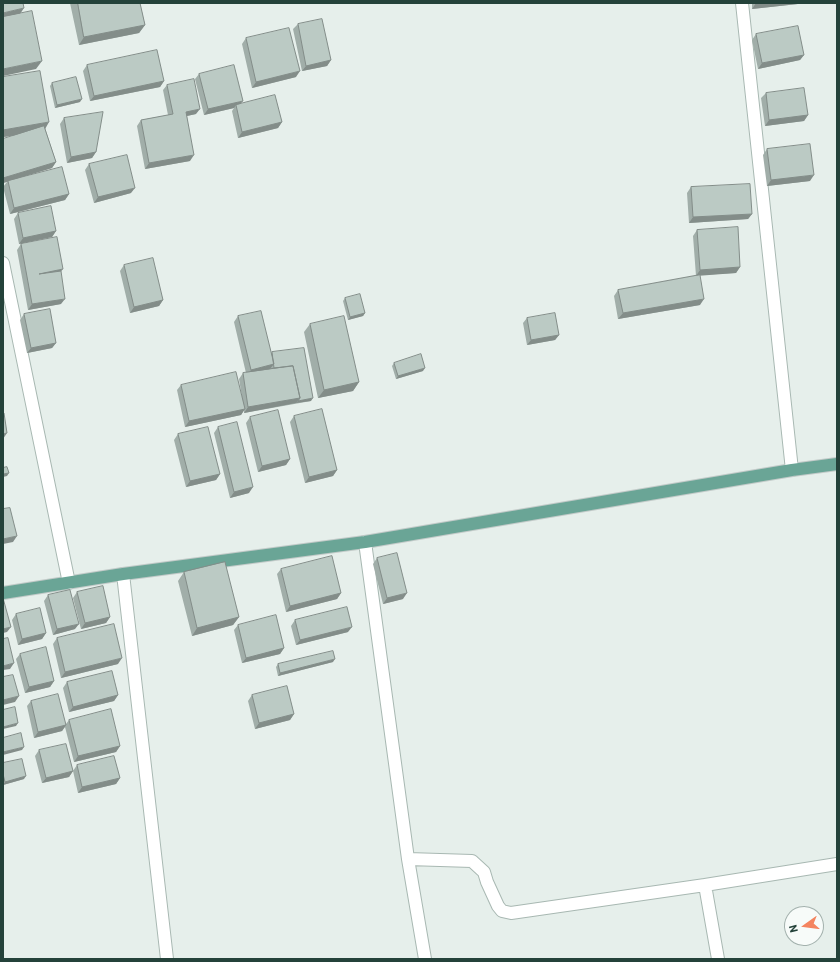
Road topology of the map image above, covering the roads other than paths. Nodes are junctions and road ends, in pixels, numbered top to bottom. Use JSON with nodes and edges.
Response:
{"nodes":[{"id":1,"x":742,"y":3,"type":"edge"},
{"id":2,"x":3,"y":263,"type":"edge"},
{"id":3,"x":837,"y":464,"type":"edge"},
{"id":4,"x":792,"y":470,"type":"junction"},
{"id":5,"x":365,"y":542,"type":"junction"},
{"id":6,"x":123,"y":574,"type":"junction"},
{"id":7,"x":69,"y":583,"type":"junction"},
{"id":8,"x":3,"y":593,"type":"edge"},
{"id":9,"x":408,"y":859,"type":"junction"},
{"id":10,"x":837,"y":864,"type":"edge"},
{"id":11,"x":705,"y":885,"type":"junction"},
{"id":12,"x":167,"y":959,"type":"edge"},
{"id":13,"x":425,"y":959,"type":"edge"},
{"id":14,"x":718,"y":959,"type":"edge"}],
"edges":[{"from":1,"to":4,"type":"street"},
{"from":2,"to":7,"type":"street"},
{"from":3,"to":4,"type":"main road"},
{"from":4,"to":5,"type":"main road"},
{"from":5,"to":6,"type":"main road"},
{"from":5,"to":9,"type":"street"},
{"from":6,"to":7,"type":"main road"},
{"from":6,"to":12,"type":"street"},
{"from":7,"to":8,"type":"main road"},
{"from":9,"to":11,"type":"street"},
{"from":9,"to":13,"type":"street"},
{"from":10,"to":11,"type":"street"},
{"from":11,"to":14,"type":"street"}]}
